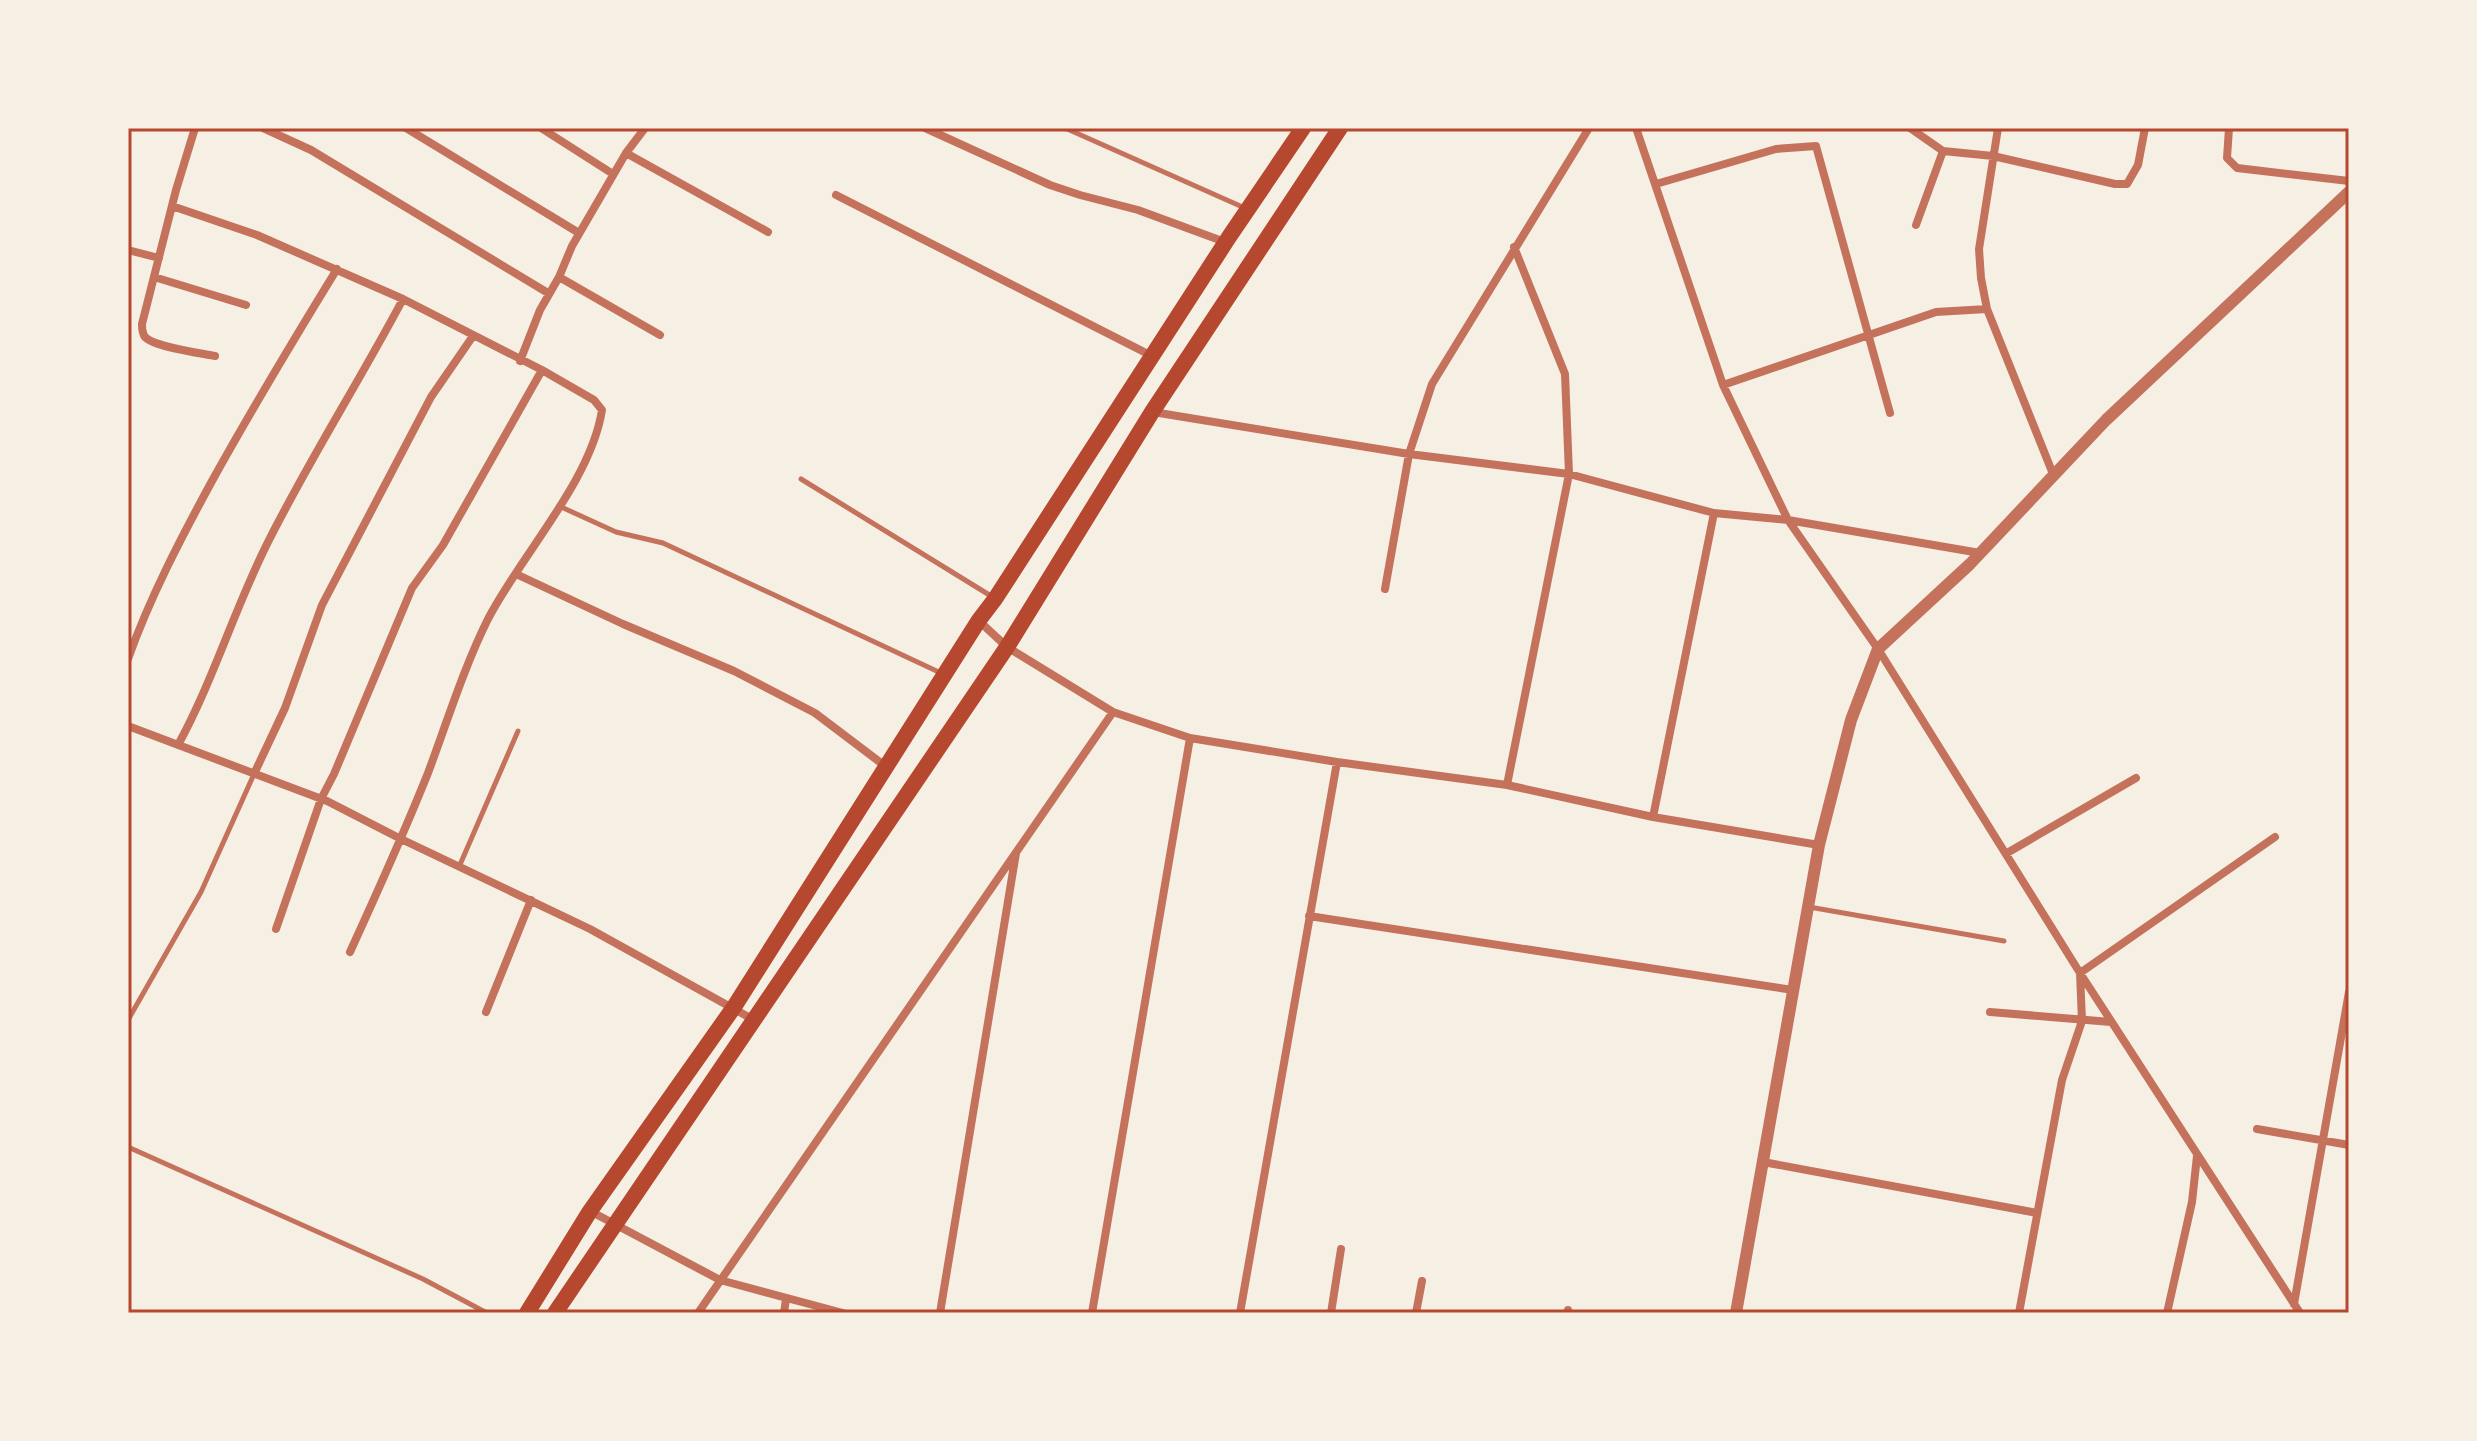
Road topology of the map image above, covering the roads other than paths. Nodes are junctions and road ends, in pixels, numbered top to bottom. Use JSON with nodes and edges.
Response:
{"nodes":[{"id":1,"x":195,"y":128,"type":"edge"},
{"id":2,"x":263,"y":128,"type":"edge"},
{"id":3,"x":406,"y":128,"type":"edge"},
{"id":4,"x":541,"y":128,"type":"edge"},
{"id":5,"x":645,"y":128,"type":"edge"},
{"id":6,"x":925,"y":128,"type":"edge"},
{"id":7,"x":1065,"y":128,"type":"edge"},
{"id":8,"x":1303,"y":128,"type":"edge"},
{"id":9,"x":1340,"y":128,"type":"edge"},
{"id":10,"x":1589,"y":128,"type":"edge"},
{"id":11,"x":1636,"y":128,"type":"edge"},
{"id":12,"x":1910,"y":128,"type":"edge"},
{"id":13,"x":1998,"y":128,"type":"edge"},
{"id":14,"x":2145,"y":128,"type":"edge"},
{"id":15,"x":2229,"y":128,"type":"edge"},
{"id":16,"x":1943,"y":151,"type":"junction"},
{"id":17,"x":626,"y":153,"type":"junction"},
{"id":18,"x":1993,"y":156,"type":"junction"},
{"id":19,"x":613,"y":174,"type":"junction"},
{"id":20,"x":2349,"y":181,"type":"edge"},
{"id":21,"x":1656,"y":184,"type":"junction"},
{"id":22,"x":2349,"y":192,"type":"edge"},
{"id":23,"x":836,"y":195,"type":"dead end"},
{"id":24,"x":172,"y":206,"type":"junction"},
{"id":25,"x":1248,"y":209,"type":"junction"},
{"id":26,"x":1916,"y":225,"type":"dead end"},
{"id":27,"x":768,"y":232,"type":"dead end"},
{"id":28,"x":579,"y":233,"type":"junction"},
{"id":29,"x":1225,"y":242,"type":"junction"},
{"id":30,"x":1514,"y":247,"type":"junction"},
{"id":31,"x":128,"y":250,"type":"edge"},
{"id":32,"x":159,"y":258,"type":"junction"},
{"id":33,"x":337,"y":269,"type":"junction"},
{"id":34,"x":154,"y":277,"type":"junction"},
{"id":35,"x":559,"y":277,"type":"junction"},
{"id":36,"x":548,"y":293,"type":"junction"},
{"id":37,"x":403,"y":299,"type":"junction"},
{"id":38,"x":246,"y":305,"type":"dead end"},
{"id":39,"x":1987,"y":309,"type":"junction"},
{"id":40,"x":1869,"y":334,"type":"junction"},
{"id":41,"x":660,"y":335,"type":"dead end"},
{"id":42,"x":473,"y":336,"type":"junction"},
{"id":43,"x":215,"y":356,"type":"dead end"},
{"id":44,"x":1152,"y":356,"type":"junction"},
{"id":45,"x":520,"y":361,"type":"junction"},
{"id":46,"x":542,"y":370,"type":"junction"},
{"id":47,"x":1723,"y":385,"type":"junction"},
{"id":48,"x":1152,"y":412,"type":"junction"},
{"id":49,"x":1890,"y":413,"type":"dead end"},
{"id":50,"x":1409,"y":454,"type":"junction"},
{"id":51,"x":1569,"y":474,"type":"junction"},
{"id":52,"x":2053,"y":474,"type":"junction"},
{"id":53,"x":801,"y":479,"type":"dead end"},
{"id":54,"x":559,"y":506,"type":"junction"},
{"id":55,"x":1714,"y":513,"type":"junction"},
{"id":56,"x":1788,"y":520,"type":"junction"},
{"id":57,"x":1980,"y":553,"type":"junction"},
{"id":58,"x":516,"y":574,"type":"junction"},
{"id":59,"x":1385,"y":589,"type":"dead end"},
{"id":60,"x":995,"y":599,"type":"junction"},
{"id":61,"x":979,"y":620,"type":"junction"},
{"id":62,"x":1007,"y":647,"type":"junction"},
{"id":63,"x":1878,"y":649,"type":"junction"},
{"id":64,"x":128,"y":659,"type":"edge"},
{"id":65,"x":944,"y":674,"type":"junction"},
{"id":66,"x":1113,"y":712,"type":"junction"},
{"id":67,"x":128,"y":726,"type":"edge"},
{"id":68,"x":518,"y":731,"type":"dead end"},
{"id":69,"x":1190,"y":738,"type":"junction"},
{"id":70,"x":178,"y":745,"type":"junction"},
{"id":71,"x":1337,"y":762,"type":"junction"},
{"id":72,"x":885,"y":766,"type":"junction"},
{"id":73,"x":254,"y":774,"type":"junction"},
{"id":74,"x":2136,"y":778,"type":"dead end"},
{"id":75,"x":1507,"y":785,"type":"junction"},
{"id":76,"x":321,"y":799,"type":"junction"},
{"id":77,"x":1653,"y":817,"type":"junction"},
{"id":78,"x":2275,"y":837,"type":"dead end"},
{"id":79,"x":401,"y":839,"type":"junction"},
{"id":80,"x":1819,"y":845,"type":"junction"},
{"id":81,"x":1017,"y":848,"type":"junction"},
{"id":82,"x":2007,"y":853,"type":"junction"},
{"id":83,"x":459,"y":867,"type":"junction"},
{"id":84,"x":531,"y":900,"type":"junction"},
{"id":85,"x":1808,"y":907,"type":"junction"},
{"id":86,"x":1309,"y":916,"type":"junction"},
{"id":87,"x":276,"y":929,"type":"dead end"},
{"id":88,"x":2004,"y":941,"type":"dead end"},
{"id":89,"x":350,"y":952,"type":"dead end"},
{"id":90,"x":2080,"y":973,"type":"junction"},
{"id":91,"x":1793,"y":990,"type":"junction"},
{"id":92,"x":2349,"y":992,"type":"edge"},
{"id":93,"x":734,"y":1007,"type":"junction"},
{"id":94,"x":486,"y":1012,"type":"dead end"},
{"id":95,"x":1990,"y":1012,"type":"dead end"},
{"id":96,"x":128,"y":1020,"type":"edge"},
{"id":97,"x":754,"y":1020,"type":"junction"},
{"id":98,"x":2082,"y":1021,"type":"junction"},
{"id":99,"x":2111,"y":1022,"type":"junction"},
{"id":100,"x":2257,"y":1129,"type":"dead end"},
{"id":101,"x":2325,"y":1141,"type":"junction"},
{"id":102,"x":2349,"y":1145,"type":"edge"},
{"id":103,"x":128,"y":1147,"type":"edge"},
{"id":104,"x":2197,"y":1155,"type":"junction"},
{"id":105,"x":1763,"y":1162,"type":"junction"},
{"id":106,"x":590,"y":1211,"type":"junction"},
{"id":107,"x":2037,"y":1213,"type":"junction"},
{"id":108,"x":614,"y":1226,"type":"junction"},
{"id":109,"x":1341,"y":1249,"type":"dead end"},
{"id":110,"x":720,"y":1280,"type":"junction"},
{"id":111,"x":1422,"y":1281,"type":"dead end"},
{"id":112,"x":786,"y":1299,"type":"junction"},
{"id":113,"x":2296,"y":1310,"type":"edge"},
{"id":114,"x":487,"y":1313,"type":"edge"},
{"id":115,"x":527,"y":1313,"type":"edge"},
{"id":116,"x":555,"y":1313,"type":"edge"},
{"id":117,"x":698,"y":1313,"type":"edge"},
{"id":118,"x":784,"y":1313,"type":"edge"},
{"id":119,"x":843,"y":1313,"type":"edge"},
{"id":120,"x":940,"y":1313,"type":"edge"},
{"id":121,"x":1092,"y":1313,"type":"edge"},
{"id":122,"x":1240,"y":1313,"type":"edge"},
{"id":123,"x":1331,"y":1313,"type":"edge"},
{"id":124,"x":1416,"y":1313,"type":"edge"},
{"id":125,"x":1736,"y":1313,"type":"edge"},
{"id":126,"x":2019,"y":1313,"type":"edge"},
{"id":127,"x":2167,"y":1313,"type":"edge"}],
"edges":[{"from":1,"to":24,"type":"street"},
{"from":2,"to":36,"type":"street"},
{"from":3,"to":28,"type":"street"},
{"from":4,"to":19,"type":"street"},
{"from":5,"to":17,"type":"street"},
{"from":6,"to":29,"type":"street"},
{"from":7,"to":25,"type":"lane"},
{"from":8,"to":25,"type":"main road"},
{"from":9,"to":48,"type":"main road"},
{"from":10,"to":30,"type":"street"},
{"from":11,"to":21,"type":"street"},
{"from":12,"to":16,"type":"street"},
{"from":13,"to":18,"type":"street"},
{"from":14,"to":18,"type":"street"},
{"from":15,"to":20,"type":"street"},
{"from":16,"to":18,"type":"street"},
{"from":16,"to":26,"type":"street"},
{"from":17,"to":19,"type":"street"},
{"from":17,"to":27,"type":"street"},
{"from":18,"to":39,"type":"street"},
{"from":19,"to":28,"type":"street"},
{"from":21,"to":40,"type":"street"},
{"from":21,"to":47,"type":"street"},
{"from":22,"to":52,"type":"street"},
{"from":23,"to":44,"type":"street"},
{"from":24,"to":32,"type":"street"},
{"from":24,"to":33,"type":"street"},
{"from":25,"to":29,"type":"main road"},
{"from":28,"to":35,"type":"street"},
{"from":29,"to":44,"type":"main road"},
{"from":30,"to":50,"type":"street"},
{"from":30,"to":51,"type":"street"},
{"from":31,"to":32,"type":"street"},
{"from":32,"to":34,"type":"street"},
{"from":33,"to":37,"type":"street"},
{"from":33,"to":64,"type":"street"},
{"from":34,"to":38,"type":"street"},
{"from":34,"to":43,"type":"street"},
{"from":35,"to":36,"type":"street"},
{"from":35,"to":41,"type":"street"},
{"from":36,"to":45,"type":"street"},
{"from":37,"to":42,"type":"street"},
{"from":37,"to":70,"type":"street"},
{"from":39,"to":40,"type":"street"},
{"from":39,"to":52,"type":"street"},
{"from":40,"to":47,"type":"street"},
{"from":40,"to":49,"type":"street"},
{"from":42,"to":45,"type":"street"},
{"from":42,"to":73,"type":"street"},
{"from":44,"to":60,"type":"main road"},
{"from":45,"to":46,"type":"street"},
{"from":46,"to":54,"type":"street"},
{"from":46,"to":76,"type":"street"},
{"from":47,"to":56,"type":"street"},
{"from":48,"to":50,"type":"street"},
{"from":48,"to":62,"type":"main road"},
{"from":50,"to":51,"type":"street"},
{"from":50,"to":59,"type":"street"},
{"from":51,"to":55,"type":"street"},
{"from":51,"to":75,"type":"street"},
{"from":52,"to":57,"type":"street"},
{"from":53,"to":60,"type":"lane"},
{"from":54,"to":58,"type":"street"},
{"from":54,"to":65,"type":"lane"},
{"from":55,"to":56,"type":"street"},
{"from":55,"to":77,"type":"street"},
{"from":56,"to":57,"type":"street"},
{"from":56,"to":63,"type":"street"},
{"from":57,"to":63,"type":"street"},
{"from":58,"to":72,"type":"street"},
{"from":58,"to":79,"type":"street"},
{"from":60,"to":61,"type":"main road"},
{"from":61,"to":62,"type":"street"},
{"from":61,"to":65,"type":"main road"},
{"from":62,"to":66,"type":"street"},
{"from":62,"to":97,"type":"main road"},
{"from":63,"to":80,"type":"street"},
{"from":63,"to":82,"type":"street"},
{"from":65,"to":72,"type":"main road"},
{"from":66,"to":69,"type":"street"},
{"from":66,"to":81,"type":"street"},
{"from":67,"to":70,"type":"street"},
{"from":68,"to":83,"type":"lane"},
{"from":69,"to":71,"type":"street"},
{"from":69,"to":121,"type":"street"},
{"from":70,"to":73,"type":"street"},
{"from":71,"to":75,"type":"street"},
{"from":71,"to":86,"type":"street"},
{"from":72,"to":93,"type":"main road"},
{"from":73,"to":76,"type":"street"},
{"from":73,"to":96,"type":"lane"},
{"from":74,"to":82,"type":"street"},
{"from":75,"to":77,"type":"street"},
{"from":76,"to":79,"type":"street"},
{"from":76,"to":87,"type":"street"},
{"from":77,"to":80,"type":"street"},
{"from":78,"to":90,"type":"street"},
{"from":79,"to":83,"type":"street"},
{"from":79,"to":89,"type":"street"},
{"from":80,"to":85,"type":"street"},
{"from":81,"to":110,"type":"street"},
{"from":81,"to":120,"type":"street"},
{"from":82,"to":90,"type":"street"},
{"from":83,"to":84,"type":"street"},
{"from":84,"to":93,"type":"street"},
{"from":84,"to":94,"type":"street"},
{"from":85,"to":88,"type":"lane"},
{"from":85,"to":91,"type":"street"},
{"from":86,"to":91,"type":"street"},
{"from":86,"to":122,"type":"street"},
{"from":90,"to":98,"type":"street"},
{"from":90,"to":99,"type":"street"},
{"from":91,"to":105,"type":"street"},
{"from":92,"to":101,"type":"street"},
{"from":93,"to":97,"type":"street"},
{"from":93,"to":106,"type":"main road"},
{"from":95,"to":98,"type":"street"},
{"from":97,"to":108,"type":"main road"},
{"from":98,"to":99,"type":"street"},
{"from":98,"to":107,"type":"street"},
{"from":99,"to":104,"type":"street"},
{"from":100,"to":101,"type":"street"},
{"from":101,"to":102,"type":"street"},
{"from":101,"to":113,"type":"street"},
{"from":103,"to":114,"type":"lane"},
{"from":104,"to":113,"type":"street"},
{"from":104,"to":127,"type":"street"},
{"from":105,"to":107,"type":"street"},
{"from":105,"to":125,"type":"street"},
{"from":106,"to":108,"type":"street"},
{"from":106,"to":115,"type":"main road"},
{"from":107,"to":126,"type":"street"},
{"from":108,"to":110,"type":"street"},
{"from":108,"to":116,"type":"main road"},
{"from":109,"to":123,"type":"street"},
{"from":110,"to":112,"type":"street"},
{"from":110,"to":117,"type":"street"},
{"from":111,"to":124,"type":"street"},
{"from":112,"to":118,"type":"street"},
{"from":112,"to":119,"type":"street"}]}
